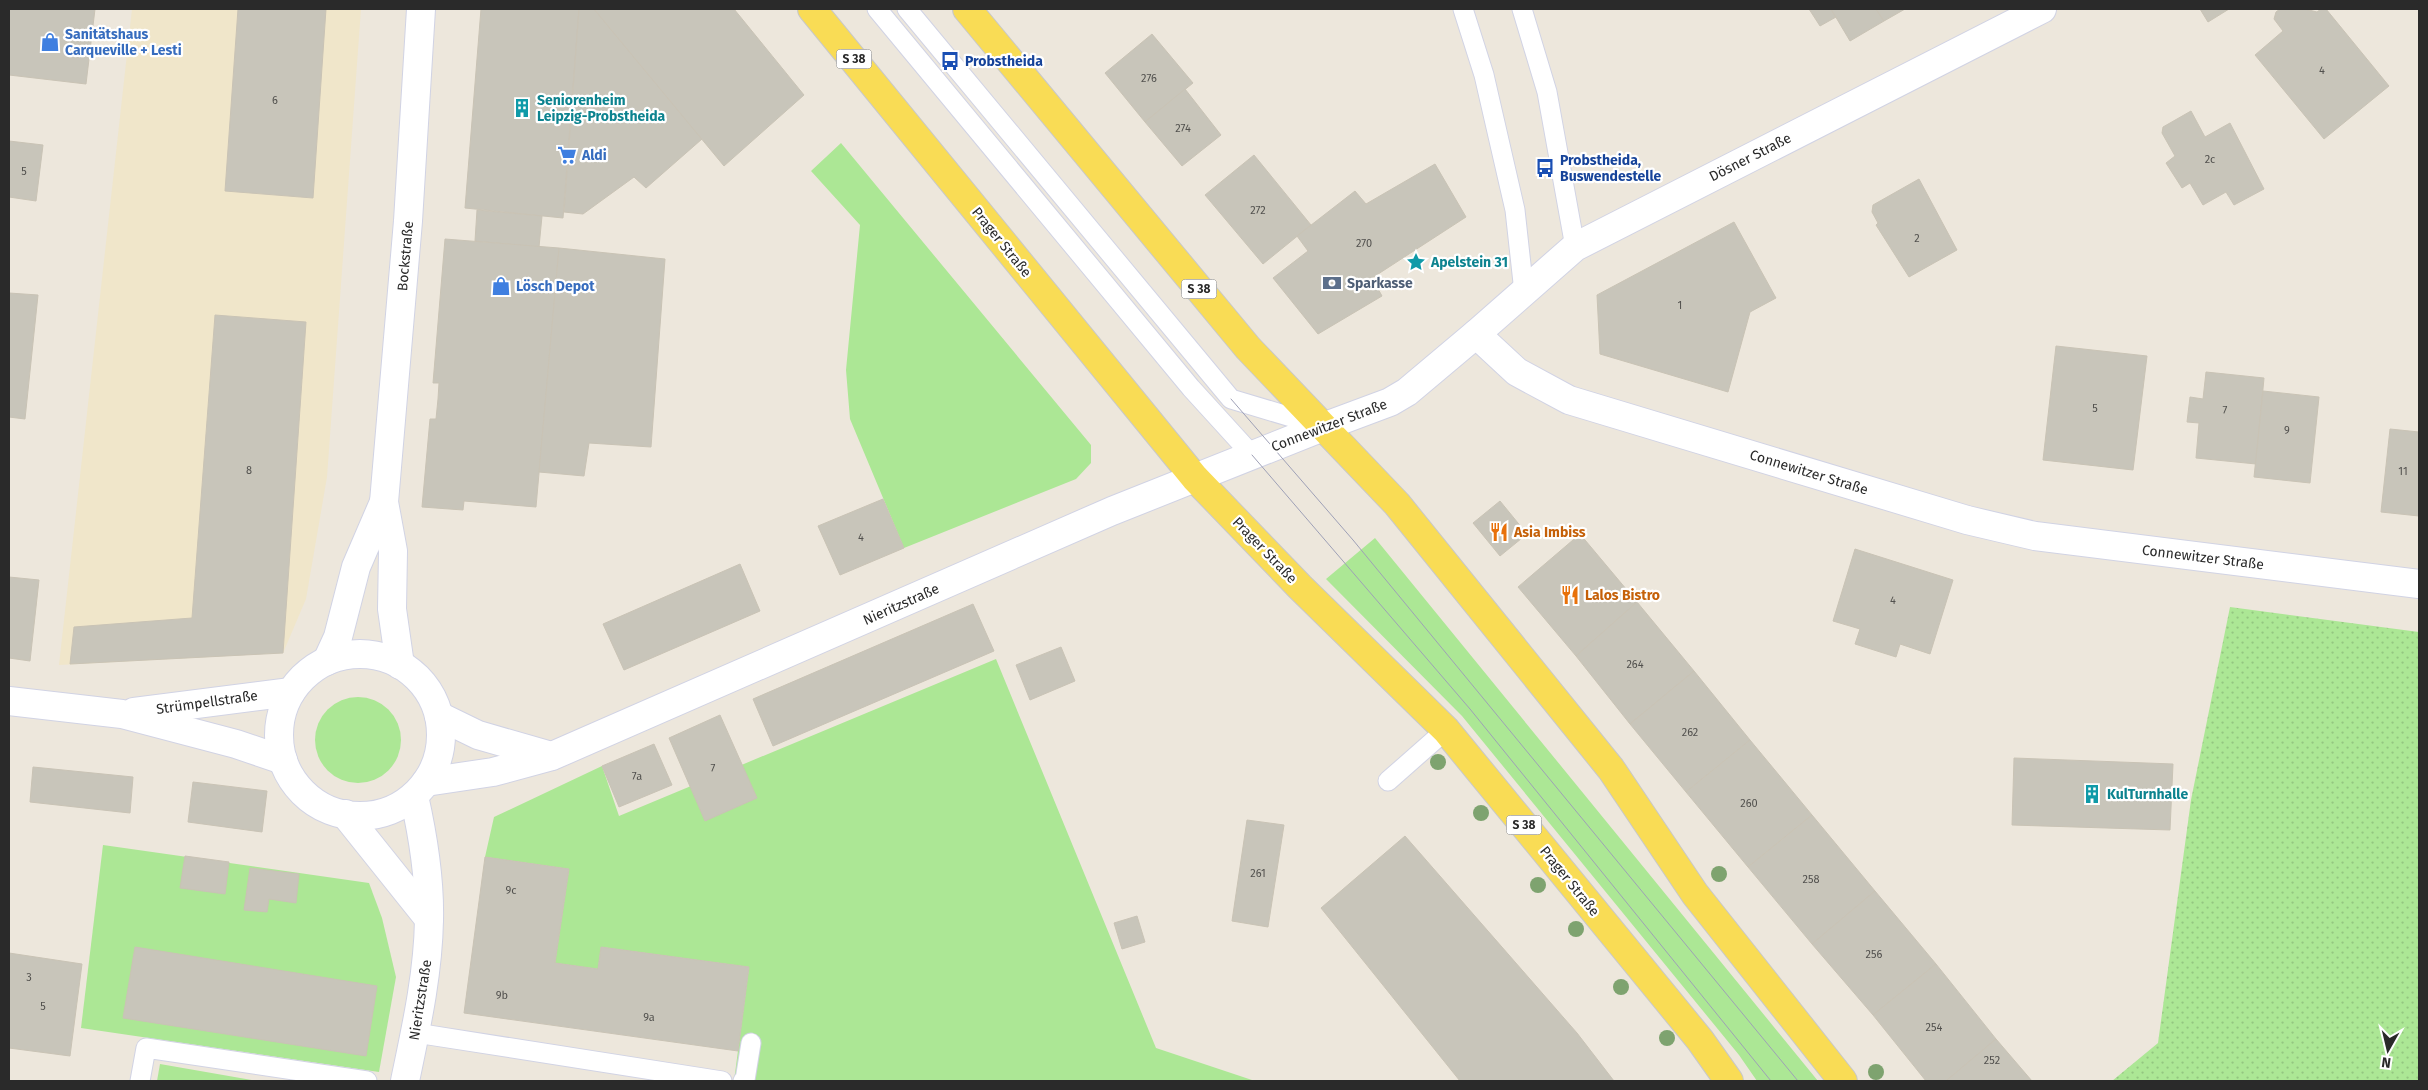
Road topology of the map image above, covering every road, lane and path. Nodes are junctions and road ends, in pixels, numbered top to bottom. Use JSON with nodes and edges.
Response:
{"nodes":[{"id":1,"x":421,"y":9,"type":"edge"},
{"id":2,"x":812,"y":9,"type":"edge"},
{"id":3,"x":876,"y":9,"type":"edge"},
{"id":4,"x":907,"y":9,"type":"edge"},
{"id":5,"x":967,"y":9,"type":"edge"},
{"id":6,"x":1463,"y":9,"type":"edge"},
{"id":7,"x":1522,"y":9,"type":"edge"},
{"id":8,"x":2042,"y":9,"type":"edge"},
{"id":9,"x":1575,"y":247,"type":"junction"},
{"id":10,"x":1524,"y":292,"type":"junction"},
{"id":11,"x":1476,"y":334,"type":"junction"},
{"id":12,"x":1323,"y":427,"type":"junction"},
{"id":13,"x":1252,"y":455,"type":"junction"},
{"id":14,"x":1195,"y":478,"type":"junction"},
{"id":15,"x":384,"y":502,"type":"junction"},
{"id":16,"x":2419,"y":584,"type":"edge"},
{"id":17,"x":327,"y":661,"type":"junction"},
{"id":18,"x":400,"y":665,"type":"junction"},
{"id":19,"x":291,"y":692,"type":"junction"},
{"id":20,"x":9,"y":702,"type":"edge"},
{"id":21,"x":122,"y":714,"type":"junction"},
{"id":22,"x":439,"y":716,"type":"junction"},
{"id":23,"x":1446,"y":730,"type":"junction"},
{"id":24,"x":552,"y":756,"type":"junction"},
{"id":25,"x":282,"y":760,"type":"junction"},
{"id":26,"x":1388,"y":781,"type":"dead end"},
{"id":27,"x":420,"y":789,"type":"junction"},
{"id":28,"x":345,"y":814,"type":"junction"},
{"id":29,"x":429,"y":918,"type":"junction"},
{"id":30,"x":416,"y":1032,"type":"junction"},
{"id":31,"x":751,"y":1043,"type":"dead end"},
{"id":32,"x":140,"y":1081,"type":"edge"},
{"id":33,"x":367,"y":1081,"type":"edge"},
{"id":34,"x":405,"y":1081,"type":"edge"},
{"id":35,"x":722,"y":1081,"type":"edge"},
{"id":36,"x":742,"y":1081,"type":"edge"},
{"id":37,"x":1729,"y":1081,"type":"edge"},
{"id":38,"x":1842,"y":1081,"type":"edge"}],
"edges":[{"from":1,"to":15,"type":"street","name":"Bockstraße"},
{"from":2,"to":14,"type":"main road","name":"Prager Straße","number":"S 38"},
{"from":3,"to":13,"type":"lane"},
{"from":4,"to":12,"type":"lane"},
{"from":5,"to":12,"type":"main road","number":"S 38"},
{"from":6,"to":10,"type":"lane"},
{"from":7,"to":9,"type":"lane"},
{"from":8,"to":9,"type":"street","name":"Dösner Straße"},
{"from":9,"to":10,"type":"street","name":"Dösner Straße"},
{"from":10,"to":11,"type":"street","name":"Dösner Straße"},
{"from":11,"to":12,"type":"street","name":"Connewitzer Straße"},
{"from":11,"to":16,"type":"street","name":"Connewitzer Straße"},
{"from":12,"to":13,"type":"street","name":"Connewitzer Straße"},
{"from":12,"to":38,"type":"main road","number":"S 38"},
{"from":13,"to":14,"type":"street","name":"Nieritzstraße"},
{"from":14,"to":23,"type":"main road","name":"Prager Straße","number":"S 38"},
{"from":14,"to":24,"type":"street","name":"Nieritzstraße"},
{"from":15,"to":17,"type":"street","name":"Bockstraße"},
{"from":15,"to":18,"type":"street","name":"Bockstraße"},
{"from":17,"to":18,"type":"street"},
{"from":17,"to":19,"type":"street"},
{"from":18,"to":22,"type":"street"},
{"from":19,"to":21,"type":"street","name":"Strümpellstraße"},
{"from":19,"to":25,"type":"street"},
{"from":20,"to":21,"type":"street","name":"Strümpellstraße"},
{"from":21,"to":25,"type":"street","name":"Strümpellstraße"},
{"from":22,"to":24,"type":"street"},
{"from":22,"to":27,"type":"street"},
{"from":23,"to":26,"type":"lane"},
{"from":23,"to":37,"type":"main road","name":"Prager Straße","number":"S 38"},
{"from":24,"to":27,"type":"street","name":"Nieritzstraße"},
{"from":25,"to":28,"type":"street"},
{"from":27,"to":28,"type":"street"},
{"from":27,"to":29,"type":"street","name":"Nieritzstraße"},
{"from":28,"to":29,"type":"street"},
{"from":29,"to":30,"type":"street","name":"Nieritzstraße"},
{"from":30,"to":34,"type":"street","name":"Nieritzstraße"},
{"from":30,"to":35,"type":"lane"},
{"from":31,"to":36,"type":"lane"},
{"from":32,"to":33,"type":"lane"}]}
